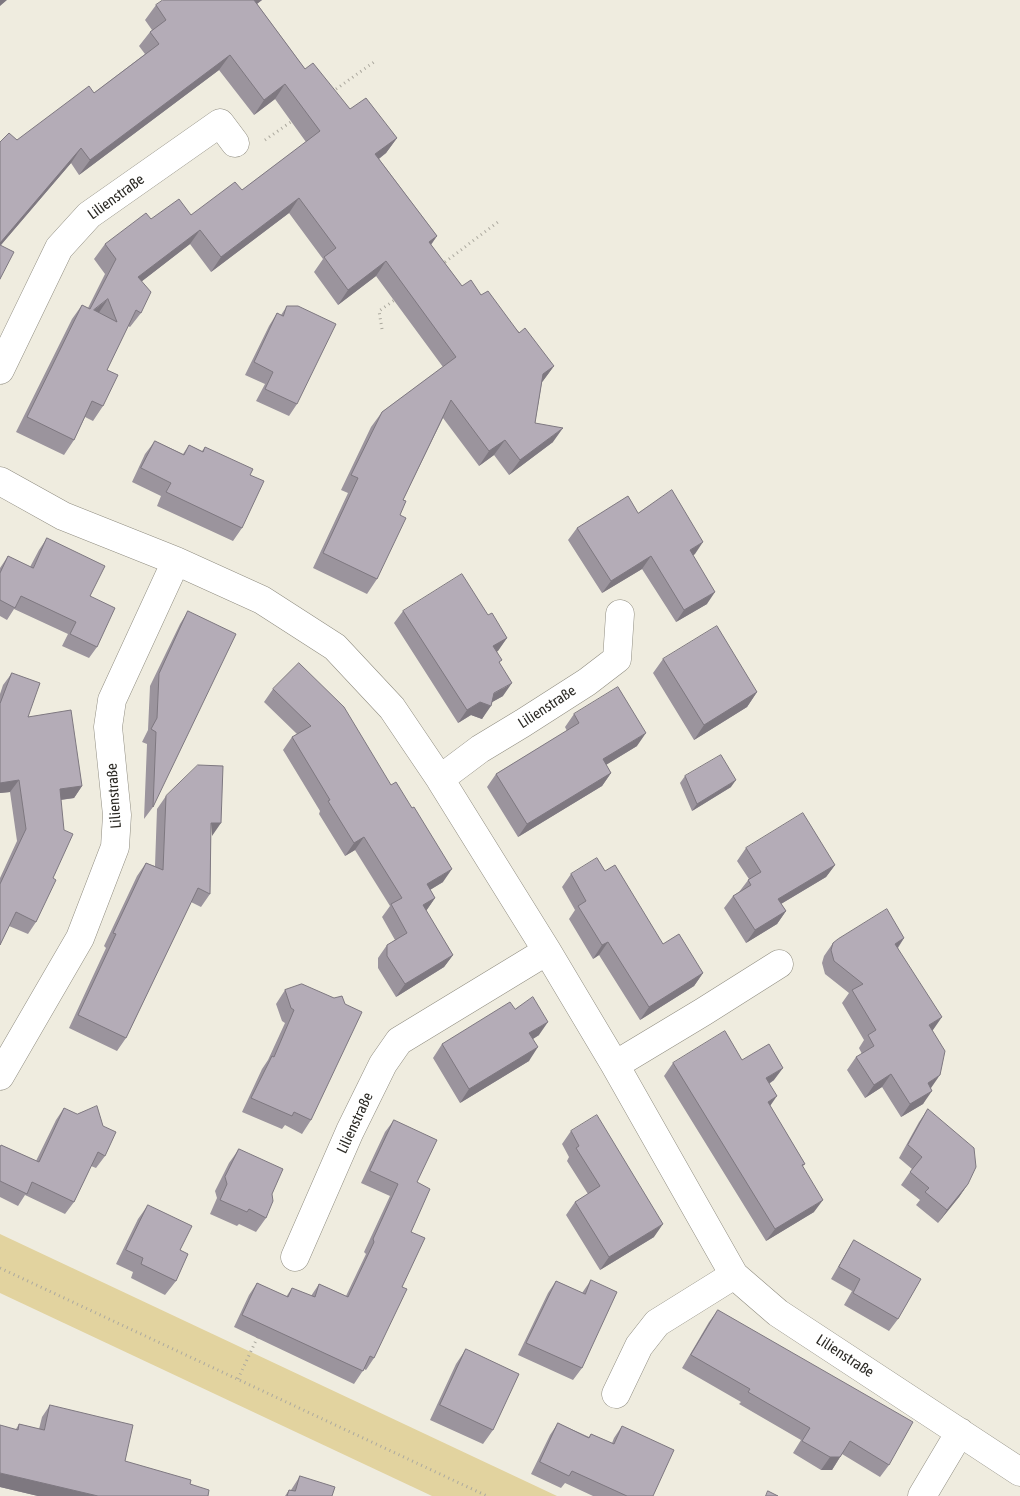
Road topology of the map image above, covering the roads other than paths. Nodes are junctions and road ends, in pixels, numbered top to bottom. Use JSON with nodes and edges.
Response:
{"nodes":[{"id":1,"x":235,"y":143,"type":"road end"},
{"id":2,"x":0,"y":370,"type":"edge"},
{"id":3,"x":0,"y":481,"type":"edge"},
{"id":4,"x":176,"y":562,"type":"junction"},
{"id":5,"x":620,"y":614,"type":"dead end"},
{"id":6,"x":440,"y":780,"type":"junction"},
{"id":7,"x":547,"y":951,"type":"junction"},
{"id":8,"x":779,"y":964,"type":"dead end"},
{"id":9,"x":615,"y":1065,"type":"junction"},
{"id":10,"x":0,"y":1076,"type":"edge"},
{"id":11,"x":295,"y":1257,"type":"dead end"},
{"id":12,"x":734,"y":1275,"type":"junction"},
{"id":13,"x":616,"y":1394,"type":"dead end"},
{"id":14,"x":960,"y":1432,"type":"junction"},
{"id":15,"x":1020,"y":1472,"type":"edge"},
{"id":16,"x":922,"y":1496,"type":"edge"}],
"edges":[{"from":1,"to":2,"type":"street","name":"Lilienstraße"},
{"from":3,"to":4,"type":"street","name":"Lilienstraße"},
{"from":4,"to":6,"type":"street","name":"Lilienstraße"},
{"from":4,"to":10,"type":"street","name":"Lilienstraße"},
{"from":5,"to":6,"type":"street","name":"Lilienstraße"},
{"from":6,"to":7,"type":"street","name":"Lilienstraße"},
{"from":7,"to":9,"type":"street","name":"Lilienstraße"},
{"from":7,"to":11,"type":"street","name":"Lilienstraße"},
{"from":8,"to":9,"type":"street"},
{"from":9,"to":12,"type":"street","name":"Lilienstraße"},
{"from":12,"to":13,"type":"street"},
{"from":12,"to":14,"type":"street","name":"Lilienstraße"},
{"from":14,"to":15,"type":"street","name":"Lilienstraße"},
{"from":14,"to":16,"type":"street"}]}
